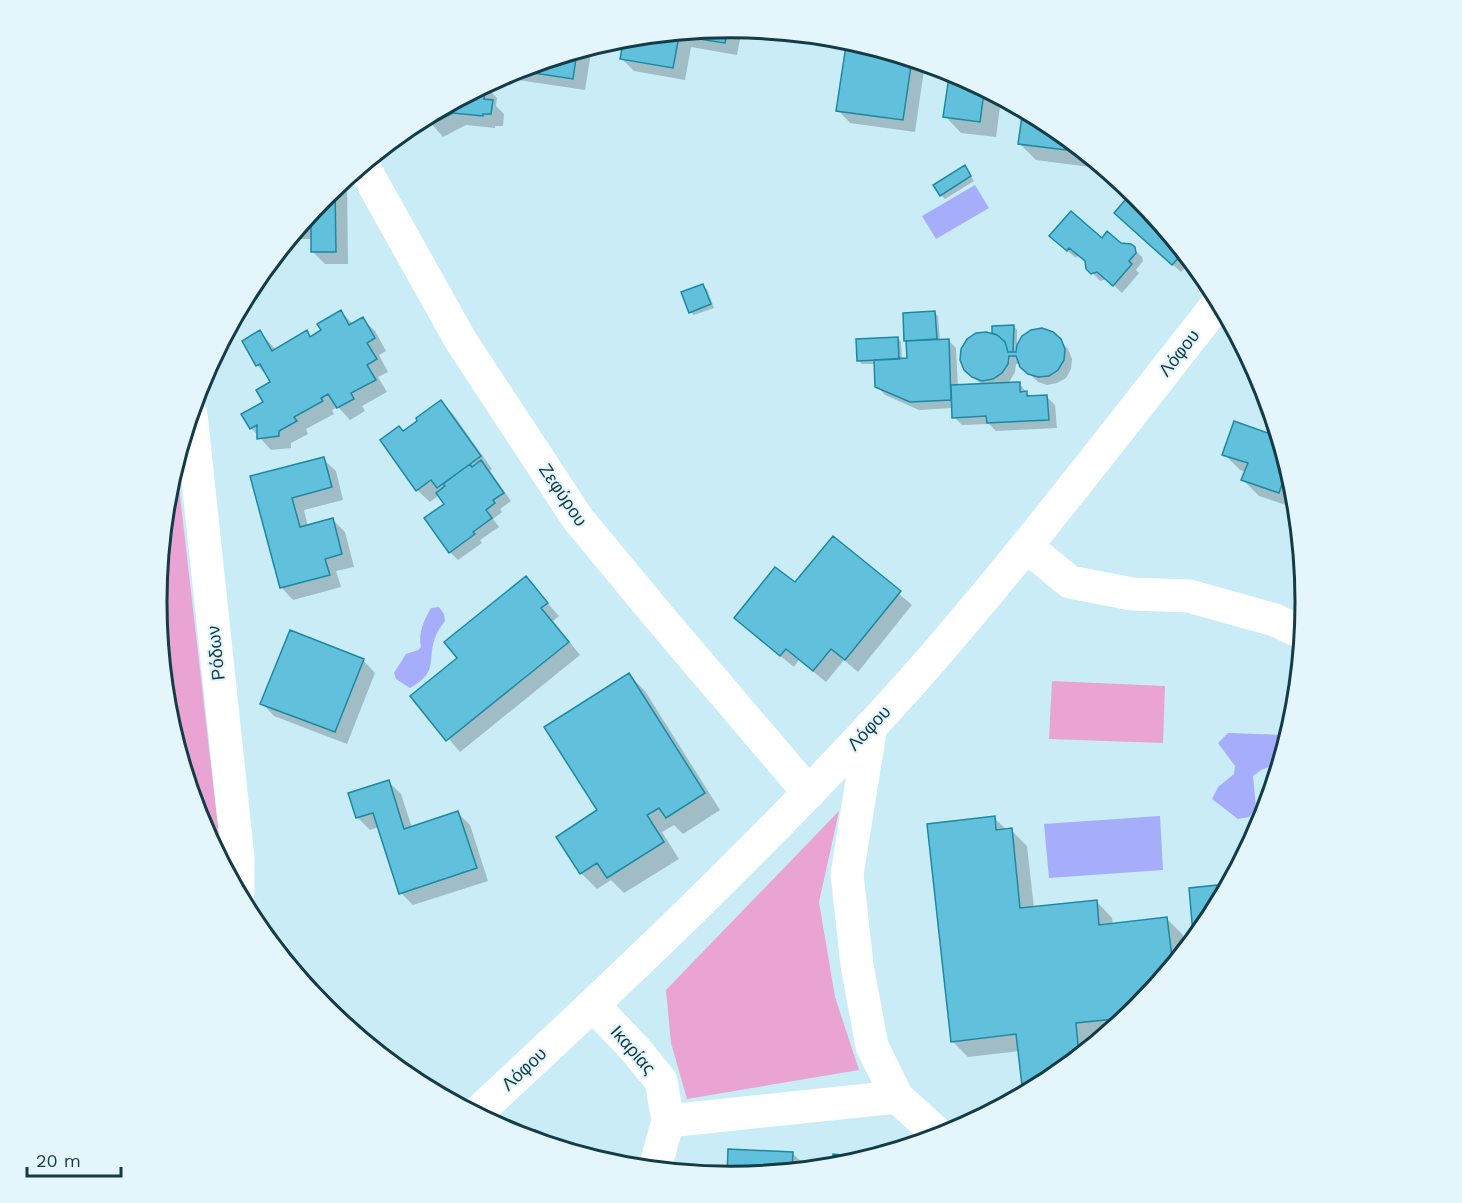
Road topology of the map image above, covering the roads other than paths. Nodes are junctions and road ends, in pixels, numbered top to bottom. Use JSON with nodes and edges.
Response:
{"nodes":[{"id":1,"x":366,"y":172,"type":"edge"},
{"id":2,"x":1213,"y":310,"type":"edge"},
{"id":3,"x":192,"y":435,"type":"edge"},
{"id":4,"x":1026,"y":546,"type":"junction"},
{"id":5,"x":1294,"y":629,"type":"edge"},
{"id":6,"x":871,"y":726,"type":"junction"},
{"id":7,"x":809,"y":793,"type":"junction"},
{"id":8,"x":238,"y":875,"type":"edge"},
{"id":9,"x":593,"y":1005,"type":"junction"},
{"id":10,"x":897,"y":1097,"type":"junction"},
{"id":11,"x":483,"y":1107,"type":"edge"},
{"id":12,"x":668,"y":1121,"type":"junction"},
{"id":13,"x":932,"y":1129,"type":"edge"},
{"id":14,"x":657,"y":1161,"type":"edge"}],
"edges":[{"from":1,"to":7,"type":"street","name":"Ζεφύρου"},
{"from":2,"to":4,"type":"street","name":"Λόφου"},
{"from":3,"to":8,"type":"street","name":"Ρόδων"},
{"from":4,"to":5,"type":"street"},
{"from":4,"to":6,"type":"street","name":"Λόφου"},
{"from":6,"to":7,"type":"street","name":"Λόφου"},
{"from":6,"to":10,"type":"street"},
{"from":7,"to":9,"type":"street","name":"Λόφου"},
{"from":9,"to":11,"type":"street","name":"Λόφου"},
{"from":9,"to":12,"type":"street","name":"Ικαρίας"},
{"from":10,"to":12,"type":"street"},
{"from":10,"to":13,"type":"street"},
{"from":12,"to":14,"type":"street","name":"Ικαρίας"}]}
